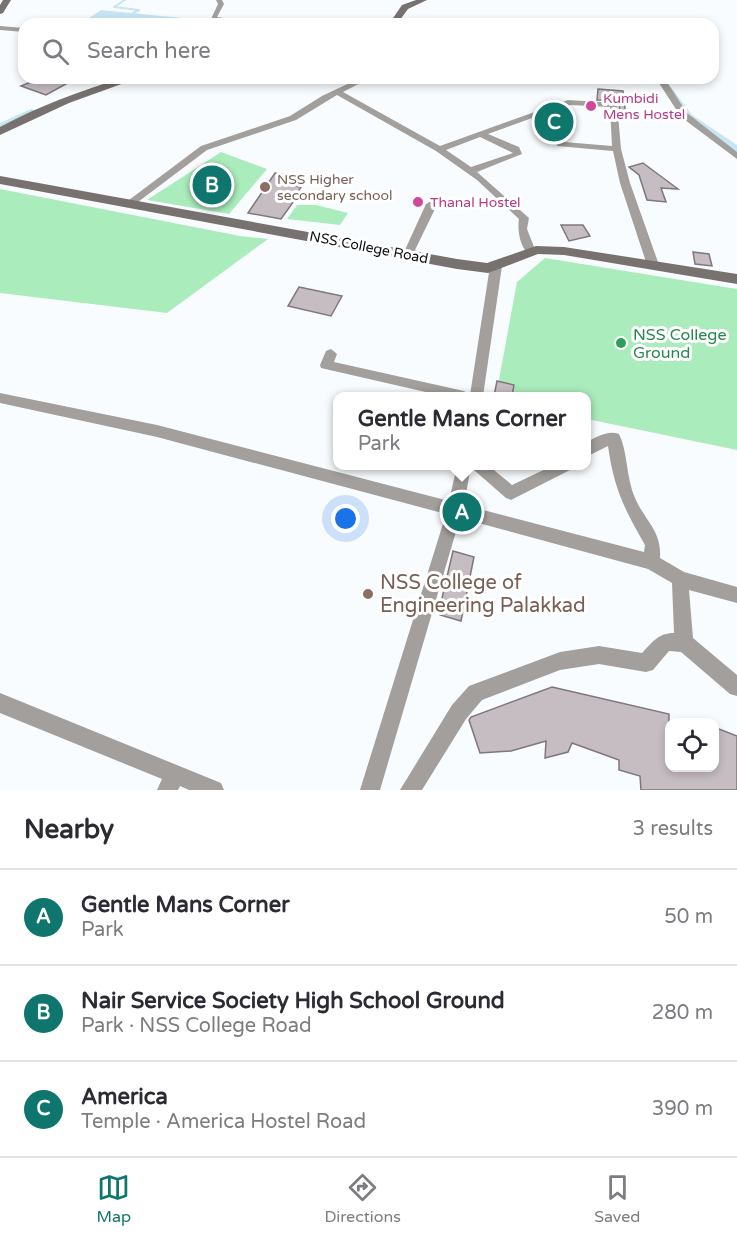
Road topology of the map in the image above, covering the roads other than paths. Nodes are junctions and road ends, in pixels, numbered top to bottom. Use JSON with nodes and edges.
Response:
{"nodes":[{"id":1,"x":7,"y":0,"type":"edge"},
{"id":2,"x":219,"y":0,"type":"edge"},
{"id":3,"x":423,"y":0,"type":"edge"},
{"id":4,"x":0,"y":11,"type":"edge"},
{"id":5,"x":213,"y":18,"type":"edge"},
{"id":6,"x":397,"y":18,"type":"edge"},
{"id":7,"x":0,"y":28,"type":"edge"},
{"id":8,"x":18,"y":30,"type":"edge"},
{"id":9,"x":116,"y":84,"type":"edge"},
{"id":10,"x":354,"y":84,"type":"edge"},
{"id":11,"x":664,"y":84,"type":"edge"},
{"id":12,"x":671,"y":84,"type":"edge"},
{"id":13,"x":338,"y":92,"type":"junction"},
{"id":14,"x":568,"y":102,"type":"junction"},
{"id":15,"x":0,"y":132,"type":"edge"},
{"id":16,"x":481,"y":134,"type":"junction"},
{"id":17,"x":737,"y":145,"type":"edge"},
{"id":18,"x":617,"y":148,"type":"junction"},
{"id":19,"x":439,"y":149,"type":"junction"},
{"id":20,"x":737,"y":156,"type":"edge"},
{"id":21,"x":470,"y":171,"type":"junction"},
{"id":22,"x":0,"y":180,"type":"edge"},
{"id":23,"x":130,"y":203,"type":"junction"},
{"id":24,"x":431,"y":204,"type":"dead end"},
{"id":25,"x":531,"y":252,"type":"junction"},
{"id":26,"x":423,"y":257,"type":"junction"},
{"id":27,"x":653,"y":265,"type":"junction"},
{"id":28,"x":496,"y":266,"type":"junction"},
{"id":29,"x":737,"y":279,"type":"edge"},
{"id":30,"x":331,"y":354,"type":"dead end"},
{"id":31,"x":446,"y":392,"type":"edge"},
{"id":32,"x":478,"y":392,"type":"edge"},
{"id":33,"x":0,"y":398,"type":"edge"},
{"id":34,"x":591,"y":448,"type":"edge"},
{"id":35,"x":463,"y":470,"type":"edge"},
{"id":36,"x":485,"y":470,"type":"edge"},
{"id":37,"x":556,"y":470,"type":"edge"},
{"id":38,"x":455,"y":510,"type":"junction"},
{"id":39,"x":652,"y":562,"type":"junction"},
{"id":40,"x":680,"y":579,"type":"junction"},
{"id":41,"x":737,"y":595,"type":"edge"},
{"id":42,"x":684,"y":643,"type":"junction"},
{"id":43,"x":737,"y":687,"type":"edge"},
{"id":44,"x":0,"y":703,"type":"edge"},
{"id":45,"x":171,"y":782,"type":"edge"},
{"id":46,"x":214,"y":790,"type":"edge"},
{"id":47,"x":370,"y":790,"type":"edge"},
{"id":48,"x":410,"y":790,"type":"edge"}],
"edges":[{"from":1,"to":4,"type":"main road"},
{"from":2,"to":5,"type":"street"},
{"from":3,"to":6,"type":"main road"},
{"from":7,"to":8,"type":"street"},
{"from":9,"to":15,"type":"main road"},
{"from":10,"to":13,"type":"street"},
{"from":11,"to":20,"type":"street"},
{"from":12,"to":17,"type":"street"},
{"from":13,"to":19,"type":"street"},
{"from":13,"to":23,"type":"street"},
{"from":14,"to":16,"type":"street"},
{"from":14,"to":18,"type":"street"},
{"from":14,"to":18,"type":"street"},
{"from":16,"to":19,"type":"street"},
{"from":16,"to":21,"type":"street"},
{"from":18,"to":27,"type":"street"},
{"from":19,"to":21,"type":"street"},
{"from":21,"to":25,"type":"street"},
{"from":22,"to":23,"type":"main road","name":"NSS College Road"},
{"from":23,"to":26,"type":"main road","name":"NSS College Road"},
{"from":24,"to":26,"type":"street"},
{"from":25,"to":27,"type":"main road","name":"NSS College Road"},
{"from":25,"to":28,"type":"main road","name":"NSS College Road"},
{"from":26,"to":28,"type":"main road","name":"NSS College Road"},
{"from":27,"to":29,"type":"main road","name":"NSS College Road"},
{"from":28,"to":32,"type":"street"},
{"from":30,"to":31,"type":"street"},
{"from":33,"to":38,"type":"street"},
{"from":34,"to":39,"type":"street"},
{"from":35,"to":38,"type":"street"},
{"from":36,"to":37,"type":"street"},
{"from":38,"to":39,"type":"street"},
{"from":38,"to":47,"type":"street"},
{"from":39,"to":40,"type":"street"},
{"from":40,"to":41,"type":"street"},
{"from":40,"to":42,"type":"street"},
{"from":42,"to":43,"type":"street"},
{"from":42,"to":48,"type":"street"},
{"from":44,"to":45,"type":"street"},
{"from":45,"to":46,"type":"street"}]}
